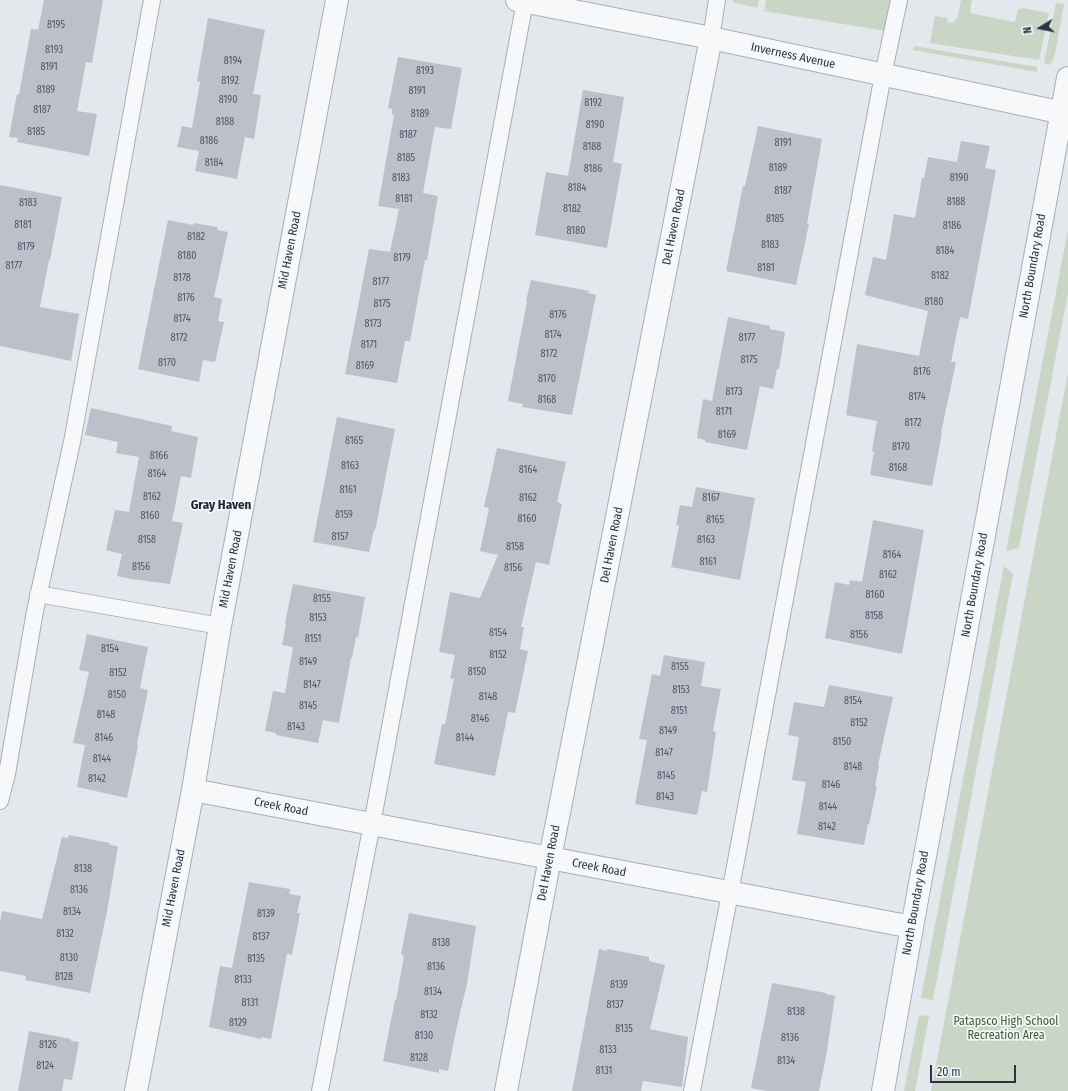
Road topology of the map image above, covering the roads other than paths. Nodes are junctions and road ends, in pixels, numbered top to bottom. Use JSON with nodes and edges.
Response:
{"nodes":[{"id":1,"x":152,"y":0,"type":"edge"},
{"id":2,"x":337,"y":0,"type":"edge"},
{"id":3,"x":718,"y":0,"type":"edge"},
{"id":4,"x":900,"y":0,"type":"edge"},
{"id":5,"x":521,"y":1,"type":"edge"},
{"id":6,"x":711,"y":38,"type":"junction"},
{"id":7,"x":883,"y":75,"type":"junction"},
{"id":8,"x":1068,"y":78,"type":"edge"},
{"id":9,"x":1065,"y":114,"type":"edge"},
{"id":10,"x":38,"y":594,"type":"junction"},
{"id":11,"x":220,"y":626,"type":"junction"},
{"id":12,"x":193,"y":790,"type":"junction"},
{"id":13,"x":0,"y":801,"type":"edge"},
{"id":14,"x":372,"y":824,"type":"junction"},
{"id":15,"x":550,"y":858,"type":"junction"},
{"id":16,"x":730,"y":892,"type":"junction"},
{"id":17,"x":912,"y":927,"type":"junction"},
{"id":18,"x":136,"y":1091,"type":"edge"},
{"id":19,"x":320,"y":1091,"type":"edge"},
{"id":20,"x":506,"y":1091,"type":"edge"},
{"id":21,"x":692,"y":1091,"type":"edge"},
{"id":22,"x":883,"y":1091,"type":"edge"}],
"edges":[{"from":1,"to":10,"type":"lane"},
{"from":2,"to":11,"type":"street","name":"Mid Haven Road"},
{"from":3,"to":6,"type":"lane","name":"Del Haven Road"},
{"from":4,"to":7,"type":"lane"},
{"from":5,"to":6,"type":"street","name":"Inverness Avenue"},
{"from":5,"to":14,"type":"lane"},
{"from":6,"to":7,"type":"street","name":"Inverness Avenue"},
{"from":6,"to":15,"type":"street","name":"Del Haven Road"},
{"from":7,"to":9,"type":"street","name":"Inverness Avenue"},
{"from":7,"to":16,"type":"lane"},
{"from":8,"to":9,"type":"street","name":"North Boundary Road"},
{"from":9,"to":17,"type":"street","name":"North Boundary Road"},
{"from":10,"to":11,"type":"lane"},
{"from":10,"to":13,"type":"lane"},
{"from":11,"to":12,"type":"street","name":"Mid Haven Road"},
{"from":12,"to":14,"type":"street","name":"Creek Road"},
{"from":12,"to":18,"type":"street","name":"Mid Haven Road"},
{"from":14,"to":15,"type":"street","name":"Creek Road"},
{"from":14,"to":19,"type":"lane"},
{"from":15,"to":16,"type":"street","name":"Creek Road"},
{"from":15,"to":20,"type":"street","name":"Del Haven Road"},
{"from":16,"to":17,"type":"street","name":"Creek Road"},
{"from":16,"to":21,"type":"lane"},
{"from":17,"to":22,"type":"street","name":"North Boundary Road"}]}
